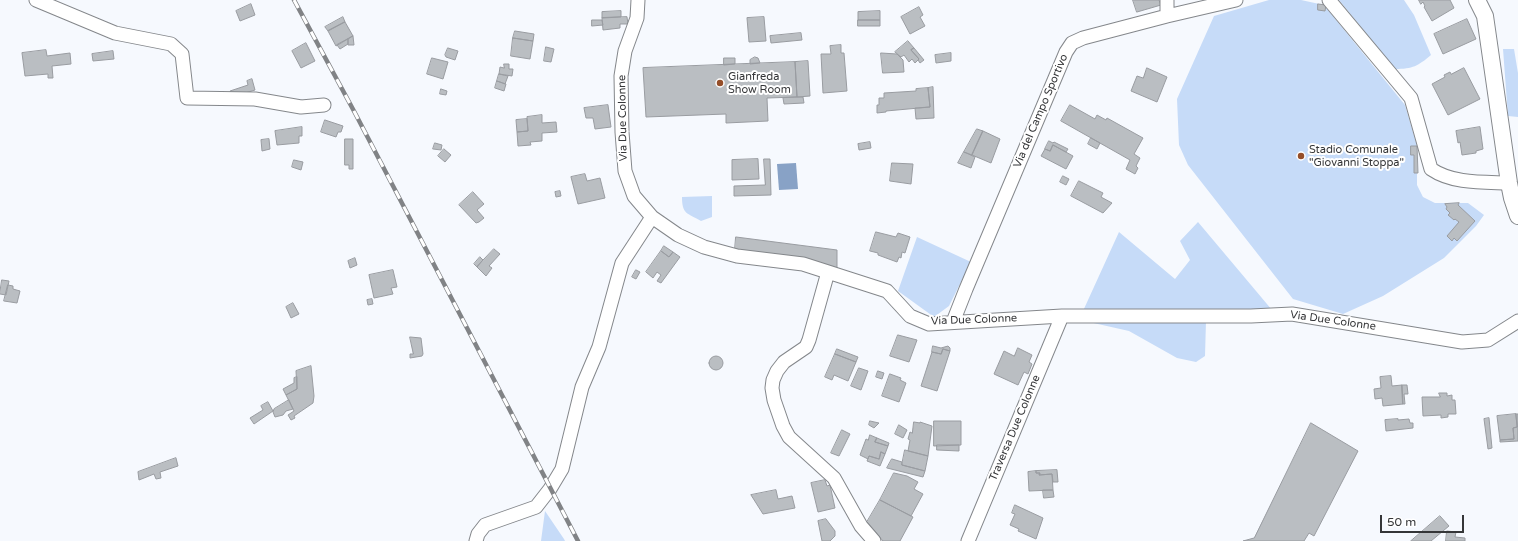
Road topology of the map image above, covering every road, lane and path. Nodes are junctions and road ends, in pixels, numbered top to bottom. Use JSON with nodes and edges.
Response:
{"nodes":[{"id":1,"x":36,"y":0,"type":"edge"},
{"id":2,"x":638,"y":0,"type":"edge"},
{"id":3,"x":1167,"y":0,"type":"edge"},
{"id":4,"x":1236,"y":0,"type":"edge"},
{"id":5,"x":1329,"y":0,"type":"edge"},
{"id":6,"x":1477,"y":0,"type":"edge"},
{"id":7,"x":1167,"y":16,"type":"junction"},
{"id":8,"x":324,"y":105,"type":"dead end"},
{"id":9,"x":1509,"y":183,"type":"junction"},
{"id":10,"x":1518,"y":216,"type":"edge"},
{"id":11,"x":652,"y":217,"type":"junction"},
{"id":12,"x":828,"y":272,"type":"junction"},
{"id":13,"x":1062,"y":316,"type":"junction"},
{"id":14,"x":1518,"y":321,"type":"edge"},
{"id":15,"x":953,"y":322,"type":"junction"},
{"id":16,"x":476,"y":541,"type":"edge"},
{"id":17,"x":874,"y":541,"type":"edge"},
{"id":18,"x":968,"y":541,"type":"edge"}],
"edges":[{"from":1,"to":8,"type":"street"},
{"from":2,"to":11,"type":"street","name":"Via Due Colonne"},
{"from":3,"to":7,"type":"street"},
{"from":4,"to":7,"type":"street","name":"Via del Campo Sportivo"},
{"from":5,"to":9,"type":"street"},
{"from":6,"to":9,"type":"street"},
{"from":7,"to":15,"type":"street","name":"Via del Campo Sportivo"},
{"from":9,"to":10,"type":"street"},
{"from":11,"to":12,"type":"street","name":"Via Due Colonne"},
{"from":11,"to":16,"type":"street"},
{"from":12,"to":15,"type":"street","name":"Via Due Colonne"},
{"from":12,"to":17,"type":"street"},
{"from":13,"to":14,"type":"street","name":"Via Due Colonne"},
{"from":13,"to":15,"type":"street","name":"Via Due Colonne"},
{"from":13,"to":18,"type":"street","name":"Traversa Due Colonne"}]}
